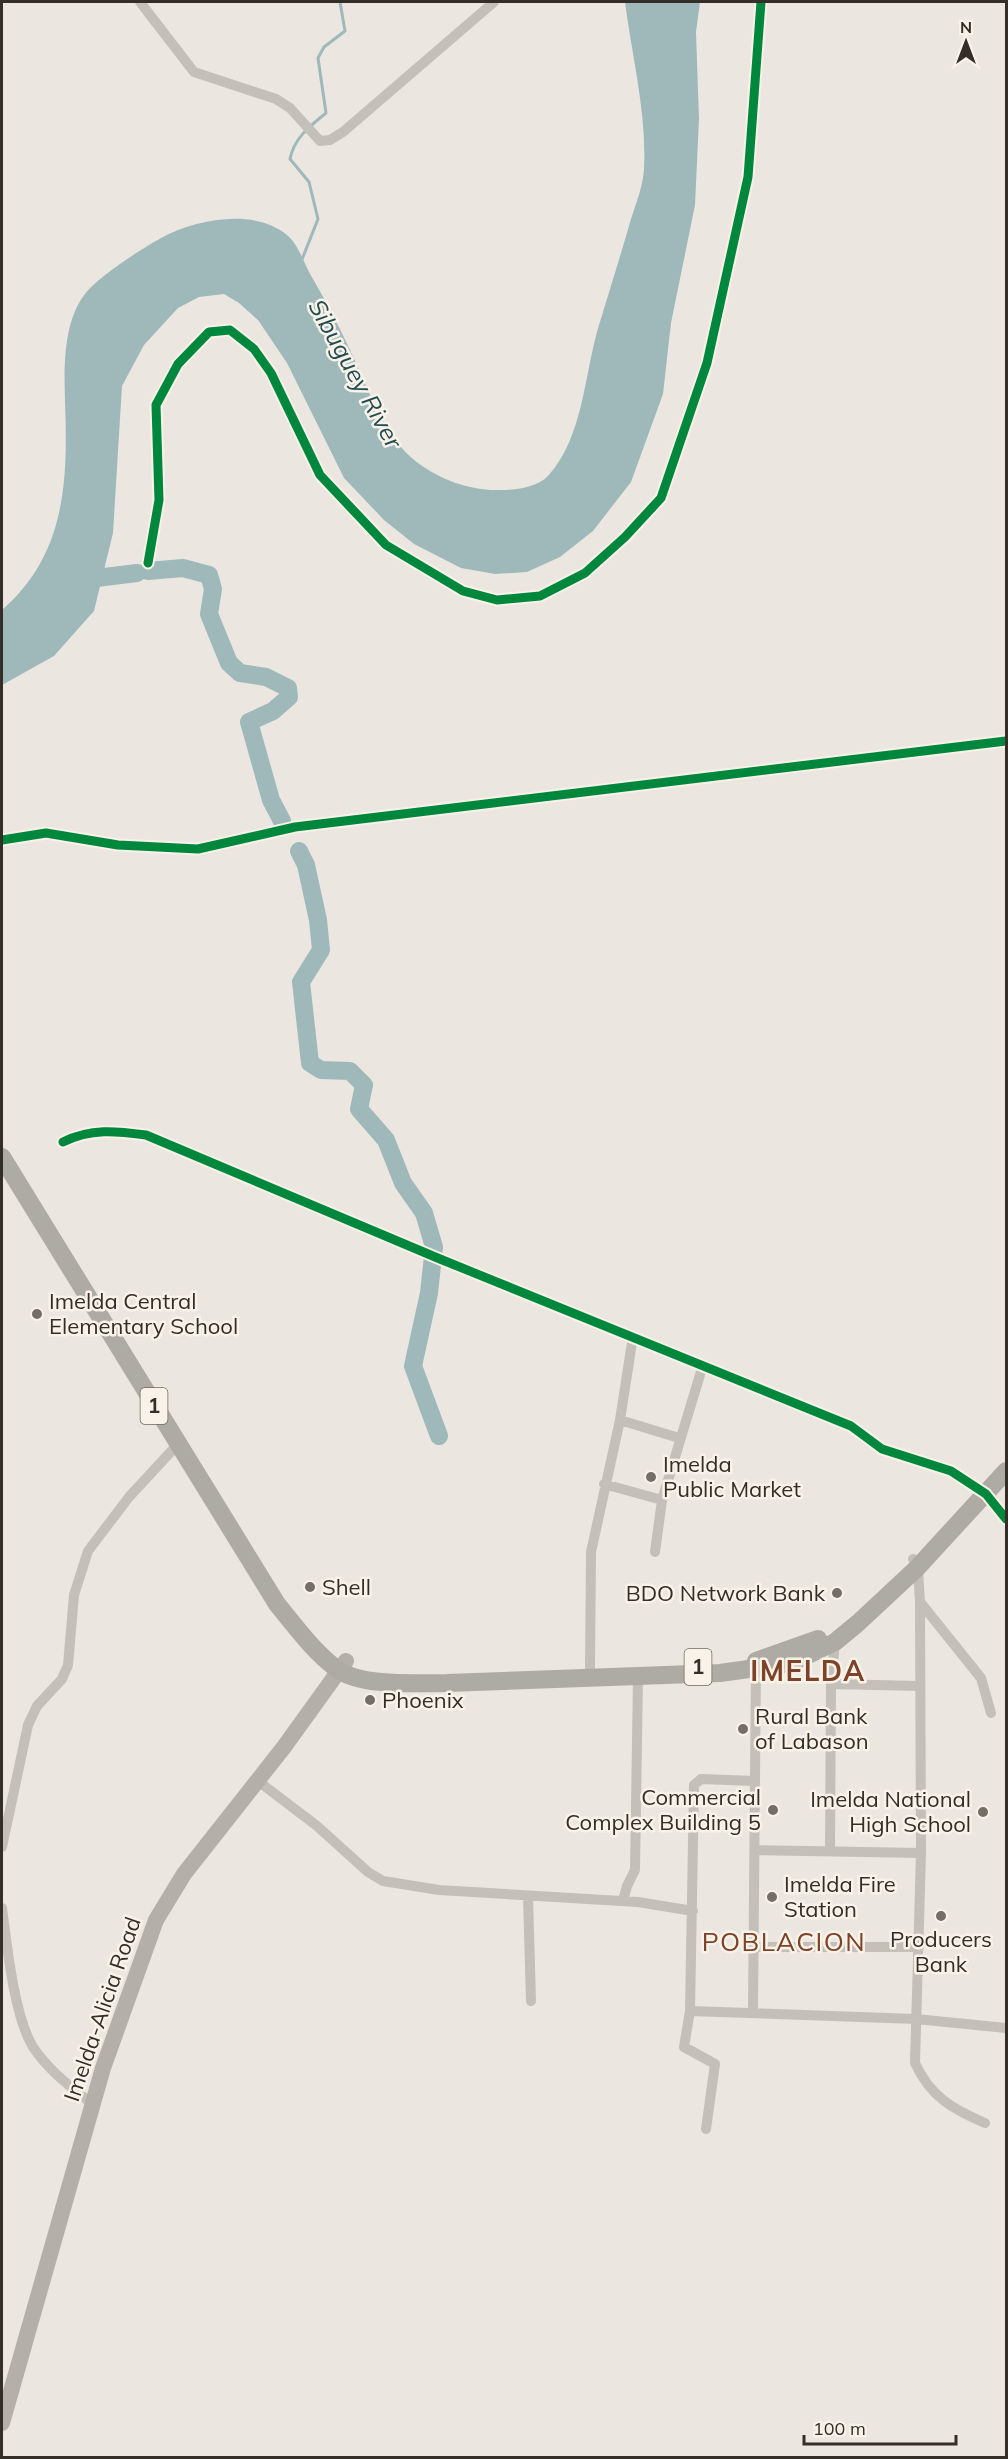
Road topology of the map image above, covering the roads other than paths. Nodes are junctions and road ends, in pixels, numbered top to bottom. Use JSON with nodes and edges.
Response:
{"nodes":[{"id":1,"x":140,"y":2,"type":"edge"},
{"id":2,"x":494,"y":2,"type":"edge"},
{"id":3,"x":761,"y":2,"type":"edge"},
{"id":4,"x":148,"y":563,"type":"dead end"},
{"id":5,"x":1006,"y":741,"type":"edge"},
{"id":6,"x":2,"y":840,"type":"edge"},
{"id":7,"x":63,"y":1142,"type":"dead end"},
{"id":8,"x":2,"y":1157,"type":"edge"},
{"id":9,"x":633,"y":1336,"type":"junction"},
{"id":10,"x":703,"y":1365,"type":"junction"},
{"id":11,"x":620,"y":1420,"type":"junction"},
{"id":12,"x":679,"y":1438,"type":"junction"},
{"id":13,"x":178,"y":1444,"type":"junction"},
{"id":14,"x":1006,"y":1456,"type":"edge"},
{"id":15,"x":1006,"y":1471,"type":"edge"},
{"id":16,"x":604,"y":1484,"type":"junction"},
{"id":17,"x":981,"y":1491,"type":"junction"},
{"id":18,"x":662,"y":1500,"type":"junction"},
{"id":19,"x":1006,"y":1519,"type":"edge"},
{"id":20,"x":655,"y":1552,"type":"dead end"},
{"id":21,"x":915,"y":1564,"type":"junction"},
{"id":22,"x":920,"y":1602,"type":"junction"},
{"id":23,"x":836,"y":1642,"type":"junction"},
{"id":24,"x":756,"y":1665,"type":"junction"},
{"id":25,"x":342,"y":1666,"type":"junction"},
{"id":26,"x":590,"y":1671,"type":"junction"},
{"id":27,"x":638,"y":1676,"type":"junction"},
{"id":28,"x":831,"y":1684,"type":"junction"},
{"id":29,"x":920,"y":1686,"type":"junction"},
{"id":30,"x":991,"y":1713,"type":"dead end"},
{"id":31,"x":258,"y":1781,"type":"junction"},
{"id":32,"x":755,"y":1781,"type":"junction"},
{"id":33,"x":2,"y":1847,"type":"edge"},
{"id":34,"x":755,"y":1850,"type":"junction"},
{"id":35,"x":830,"y":1851,"type":"junction"},
{"id":36,"x":921,"y":1853,"type":"junction"},
{"id":37,"x":528,"y":1897,"type":"junction"},
{"id":38,"x":624,"y":1901,"type":"junction"},
{"id":39,"x":2,"y":1908,"type":"edge"},
{"id":40,"x":693,"y":1911,"type":"junction"},
{"id":41,"x":753,"y":1947,"type":"junction"},
{"id":42,"x":920,"y":1947,"type":"junction"},
{"id":43,"x":531,"y":2001,"type":"dead end"},
{"id":44,"x":690,"y":2010,"type":"junction"},
{"id":45,"x":753,"y":2011,"type":"junction"},
{"id":46,"x":916,"y":2019,"type":"junction"},
{"id":47,"x":1006,"y":2028,"type":"edge"},
{"id":48,"x":92,"y":2104,"type":"junction"},
{"id":49,"x":985,"y":2123,"type":"dead end"},
{"id":50,"x":706,"y":2129,"type":"dead end"},
{"id":51,"x":2,"y":2423,"type":"edge"}],
"edges":[{"from":1,"to":2,"type":"street"},
{"from":3,"to":4,"type":"street"},
{"from":5,"to":6,"type":"street"},
{"from":7,"to":9,"type":"street"},
{"from":8,"to":13,"type":"highway","number":"1"},
{"from":9,"to":10,"type":"street"},
{"from":9,"to":11,"type":"street"},
{"from":10,"to":12,"type":"street"},
{"from":10,"to":17,"type":"street"},
{"from":11,"to":12,"type":"street"},
{"from":11,"to":16,"type":"street"},
{"from":12,"to":18,"type":"street"},
{"from":13,"to":25,"type":"highway","number":"1"},
{"from":13,"to":33,"type":"street"},
{"from":14,"to":17,"type":"highway","number":"1"},
{"from":15,"to":17,"type":"highway","number":"1"},
{"from":16,"to":18,"type":"street"},
{"from":16,"to":26,"type":"street"},
{"from":17,"to":19,"type":"street"},
{"from":17,"to":21,"type":"highway","number":"1"},
{"from":18,"to":20,"type":"street"},
{"from":21,"to":22,"type":"street"},
{"from":21,"to":23,"type":"highway","number":"1"},
{"from":21,"to":24,"type":"highway","number":"1"},
{"from":22,"to":29,"type":"street"},
{"from":22,"to":30,"type":"street"},
{"from":23,"to":24,"type":"highway","number":"1"},
{"from":23,"to":28,"type":"street"},
{"from":24,"to":26,"type":"highway","number":"1"},
{"from":24,"to":27,"type":"highway","number":"1"},
{"from":24,"to":32,"type":"street"},
{"from":25,"to":26,"type":"highway","number":"1"},
{"from":25,"to":27,"type":"highway","number":"1"},
{"from":25,"to":31,"type":"main road","name":"Imelda-Alicia Road"},
{"from":27,"to":38,"type":"street"},
{"from":28,"to":29,"type":"street"},
{"from":28,"to":35,"type":"street"},
{"from":29,"to":36,"type":"street"},
{"from":31,"to":37,"type":"street"},
{"from":31,"to":48,"type":"main road","name":"Imelda-Alicia Road"},
{"from":32,"to":34,"type":"street"},
{"from":32,"to":40,"type":"street"},
{"from":34,"to":35,"type":"street"},
{"from":34,"to":41,"type":"street"},
{"from":35,"to":36,"type":"street"},
{"from":36,"to":42,"type":"street"},
{"from":37,"to":38,"type":"street"},
{"from":37,"to":43,"type":"street"},
{"from":38,"to":40,"type":"street"},
{"from":39,"to":48,"type":"street"},
{"from":40,"to":44,"type":"street"},
{"from":41,"to":42,"type":"street"},
{"from":41,"to":45,"type":"street"},
{"from":42,"to":46,"type":"street"},
{"from":44,"to":45,"type":"street"},
{"from":44,"to":50,"type":"street"},
{"from":45,"to":46,"type":"street"},
{"from":46,"to":47,"type":"street"},
{"from":46,"to":49,"type":"street"},
{"from":48,"to":51,"type":"main road","name":"Imelda-Alicia Road"}]}
